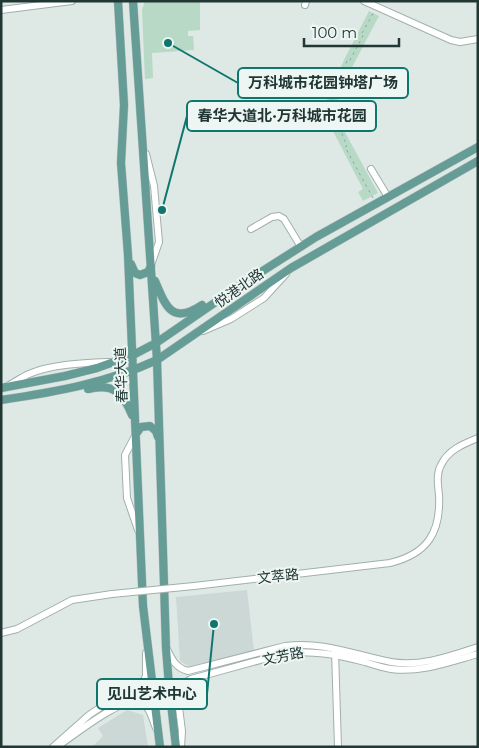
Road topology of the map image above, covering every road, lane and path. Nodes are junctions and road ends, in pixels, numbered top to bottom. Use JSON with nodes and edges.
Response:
{"nodes":[{"id":1,"x":72,"y":1,"type":"edge"},
{"id":2,"x":118,"y":1,"type":"edge"},
{"id":3,"x":364,"y":1,"type":"edge"},
{"id":4,"x":134,"y":3,"type":"edge"},
{"id":5,"x":1,"y":10,"type":"edge"},
{"id":6,"x":375,"y":11,"type":"dead end"},
{"id":7,"x":478,"y":39,"type":"edge"},
{"id":8,"x":478,"y":147,"type":"edge"},
{"id":9,"x":478,"y":161,"type":"edge"},
{"id":10,"x":371,"y":168,"type":"dead end"},
{"id":11,"x":388,"y":197,"type":"junction"},
{"id":12,"x":373,"y":199,"type":"dead end"},
{"id":13,"x":251,"y":229,"type":"dead end"},
{"id":14,"x":301,"y":247,"type":"junction"},
{"id":15,"x":128,"y":254,"type":"junction"},
{"id":16,"x":152,"y":265,"type":"junction"},
{"id":17,"x":152,"y":274,"type":"junction"},
{"id":18,"x":239,"y":286,"type":"junction"},
{"id":19,"x":156,"y":343,"type":"junction"},
{"id":20,"x":133,"y":355,"type":"junction"},
{"id":21,"x":157,"y":360,"type":"junction"},
{"id":22,"x":133,"y":372,"type":"junction"},
{"id":23,"x":2,"y":388,"type":"edge"},
{"id":24,"x":37,"y":395,"type":"junction"},
{"id":25,"x":1,"y":400,"type":"edge"},
{"id":26,"x":135,"y":422,"type":"junction"},
{"id":27,"x":136,"y":434,"type":"junction"},
{"id":28,"x":478,"y":438,"type":"edge"},
{"id":29,"x":160,"y":441,"type":"junction"},
{"id":30,"x":140,"y":534,"type":"junction"},
{"id":31,"x":1,"y":633,"type":"edge"},
{"id":32,"x":147,"y":637,"type":"junction"},
{"id":33,"x":478,"y":647,"type":"edge"},
{"id":34,"x":166,"y":648,"type":"junction"},
{"id":35,"x":335,"y":651,"type":"junction"},
{"id":36,"x":478,"y":654,"type":"edge"},
{"id":37,"x":159,"y":737,"type":"junction"},
{"id":38,"x":53,"y":747,"type":"edge"},
{"id":39,"x":57,"y":747,"type":"edge"},
{"id":40,"x":160,"y":747,"type":"edge"},
{"id":41,"x":176,"y":747,"type":"edge"},
{"id":42,"x":180,"y":747,"type":"edge"},
{"id":43,"x":338,"y":747,"type":"edge"}],
"edges":[{"from":1,"to":5,"type":"street"},
{"from":2,"to":15,"type":"main road","name":"春华大道"},
{"from":3,"to":7,"type":"street"},
{"from":4,"to":16,"type":"main road"},
{"from":6,"to":12,"type":"path"},
{"from":8,"to":11,"type":"main road","name":"悦港北路"},
{"from":9,"to":21,"type":"main road","name":"悦港北路"},
{"from":10,"to":11,"type":"street"},
{"from":11,"to":14,"type":"main road","name":"悦港北路"},
{"from":13,"to":14,"type":"street"},
{"from":14,"to":18,"type":"main road","name":"悦港北路"},
{"from":15,"to":16,"type":"main road"},
{"from":15,"to":20,"type":"main road","name":"春华大道"},
{"from":16,"to":17,"type":"main road"},
{"from":17,"to":18,"type":"main road"},
{"from":17,"to":19,"type":"main road"},
{"from":18,"to":19,"type":"main road","name":"悦港北路"},
{"from":19,"to":20,"type":"main road","name":"悦港北路"},
{"from":19,"to":21,"type":"main road"},
{"from":20,"to":22,"type":"main road","name":"春华大道"},
{"from":20,"to":23,"type":"main road","name":"悦港北路"},
{"from":21,"to":22,"type":"main road","name":"悦港北路"},
{"from":21,"to":29,"type":"main road"},
{"from":22,"to":24,"type":"main road","name":"悦港北路"},
{"from":22,"to":26,"type":"main road","name":"春华大道"},
{"from":24,"to":25,"type":"main road","name":"悦港北路"},
{"from":24,"to":26,"type":"main road"},
{"from":26,"to":27,"type":"main road","name":"春华大道"},
{"from":27,"to":29,"type":"main road"},
{"from":27,"to":30,"type":"main road","name":"春华大道"},
{"from":27,"to":30,"type":"street"},
{"from":28,"to":31,"type":"street","name":"文萃路","bridge":true},
{"from":29,"to":34,"type":"main road"},
{"from":30,"to":32,"type":"main road","name":"春华大道"},
{"from":32,"to":37,"type":"main road","name":"春华大道"},
{"from":32,"to":38,"type":"street"},
{"from":33,"to":35,"type":"street","name":"文芳路"},
{"from":34,"to":35,"type":"street","name":"文芳路"},
{"from":34,"to":41,"type":"main road"},
{"from":35,"to":36,"type":"street","name":"文芳路"},
{"from":35,"to":42,"type":"street","name":"文芳路"},
{"from":35,"to":43,"type":"street"},
{"from":37,"to":39,"type":"street"},
{"from":37,"to":40,"type":"main road","name":"春华大道"}]}
